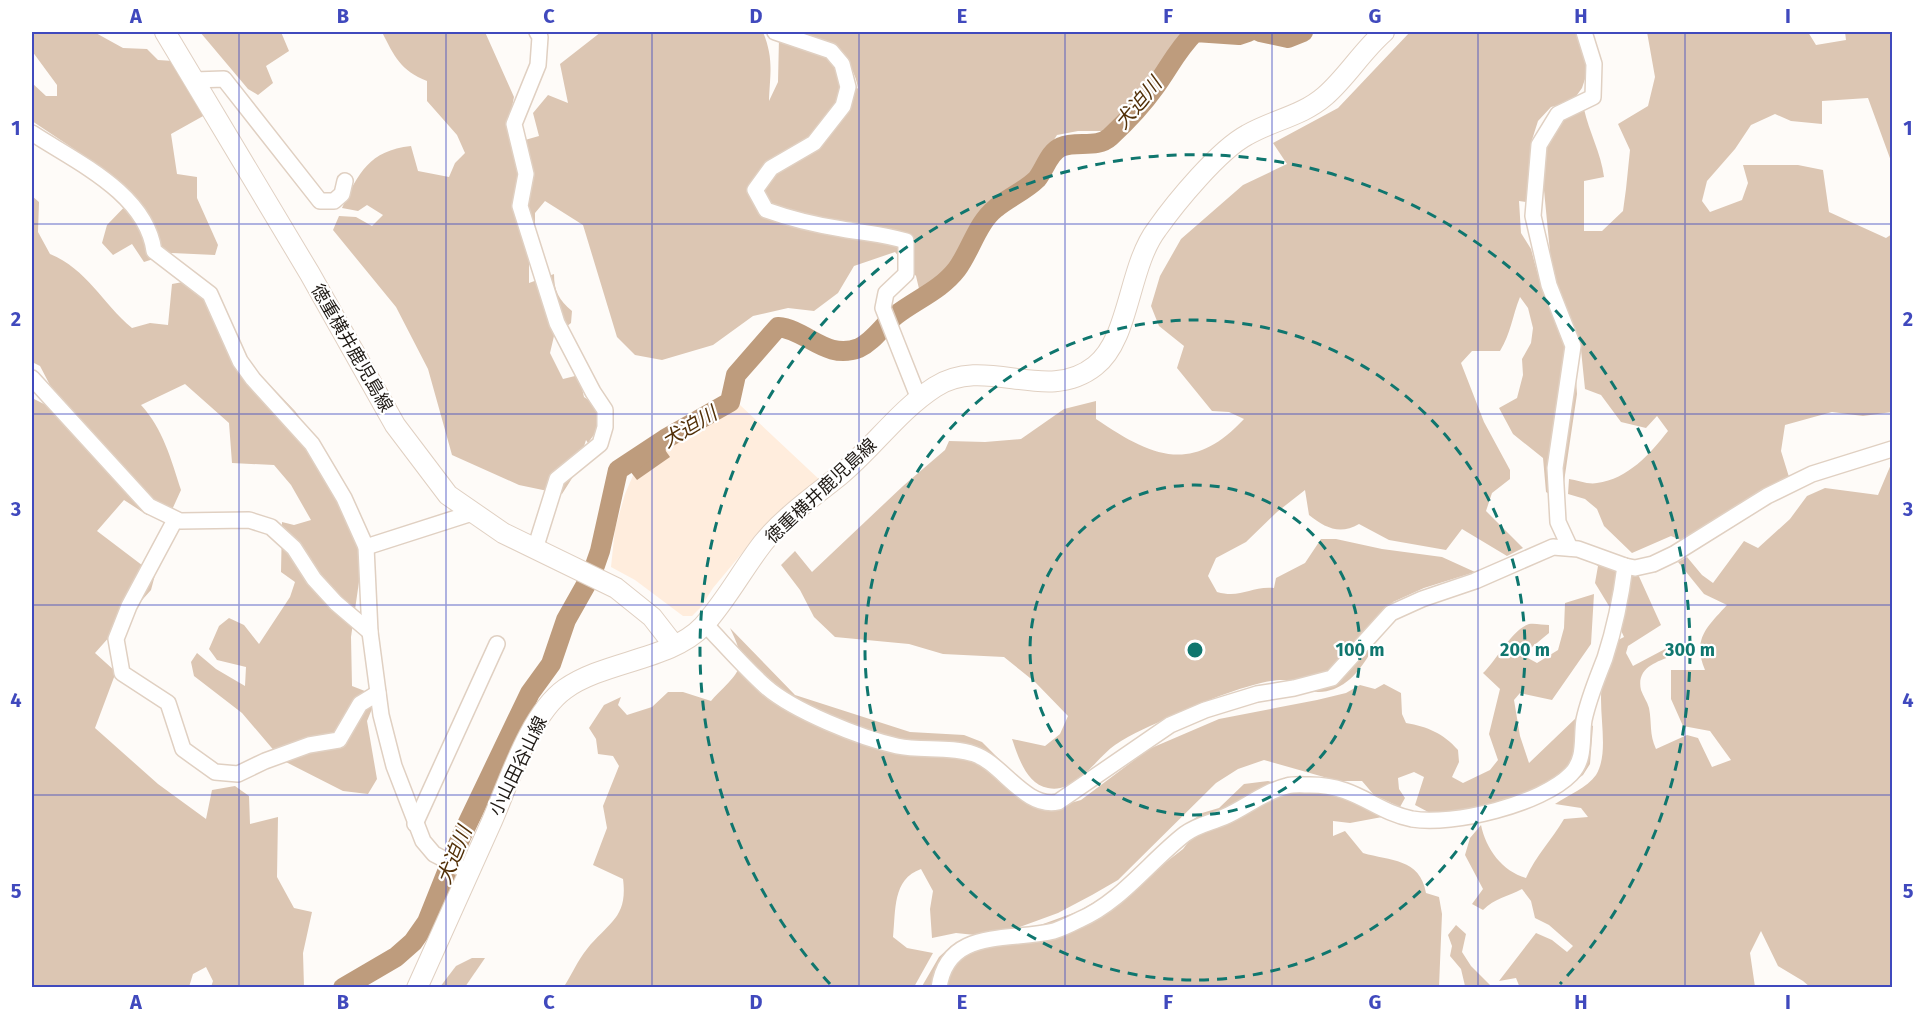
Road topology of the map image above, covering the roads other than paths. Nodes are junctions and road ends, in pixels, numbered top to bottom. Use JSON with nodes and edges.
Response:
{"nodes":[{"id":1,"x":165,"y":32,"type":"edge"},
{"id":2,"x":537,"y":32,"type":"edge"},
{"id":3,"x":775,"y":32,"type":"edge"},
{"id":4,"x":1384,"y":32,"type":"edge"},
{"id":5,"x":1584,"y":32,"type":"edge"},
{"id":6,"x":194,"y":80,"type":"junction"},
{"id":7,"x":32,"y":133,"type":"edge"},
{"id":8,"x":345,"y":181,"type":"dead end"},
{"id":9,"x":32,"y":378,"type":"edge"},
{"id":10,"x":919,"y":399,"type":"junction"},
{"id":11,"x":1893,"y":449,"type":"edge"},
{"id":12,"x":472,"y":513,"type":"junction"},
{"id":13,"x":175,"y":520,"type":"junction"},
{"id":14,"x":366,"y":547,"type":"junction"},
{"id":15,"x":1570,"y":548,"type":"junction"},
{"id":16,"x":535,"y":549,"type":"junction"},
{"id":17,"x":1625,"y":566,"type":"junction"},
{"id":18,"x":705,"y":624,"type":"junction"},
{"id":19,"x":370,"y":632,"type":"junction"},
{"id":20,"x":497,"y":644,"type":"dead end"},
{"id":21,"x":673,"y":644,"type":"junction"},
{"id":22,"x":378,"y":693,"type":"junction"},
{"id":23,"x":415,"y":824,"type":"junction"},
{"id":24,"x":469,"y":872,"type":"junction"},
{"id":25,"x":417,"y":987,"type":"edge"},
{"id":26,"x":939,"y":987,"type":"edge"}],
"edges":[{"from":1,"to":6,"type":"main road","name":"徳重横井鹿児島線"},
{"from":2,"to":16,"type":"street"},
{"from":3,"to":10,"type":"street"},
{"from":4,"to":10,"type":"main road","name":"徳重横井鹿児島線"},
{"from":5,"to":15,"type":"street"},
{"from":6,"to":8,"type":"street"},
{"from":6,"to":12,"type":"main road","name":"徳重横井鹿児島線"},
{"from":7,"to":14,"type":"street"},
{"from":9,"to":13,"type":"street"},
{"from":10,"to":18,"type":"main road","name":"徳重横井鹿児島線"},
{"from":11,"to":17,"type":"street"},
{"from":12,"to":14,"type":"street"},
{"from":12,"to":16,"type":"main road","name":"徳重横井鹿児島線"},
{"from":13,"to":19,"type":"street"},
{"from":13,"to":22,"type":"street"},
{"from":14,"to":19,"type":"street"},
{"from":15,"to":17,"type":"street"},
{"from":15,"to":18,"type":"street"},
{"from":16,"to":21,"type":"main road","name":"徳重横井鹿児島線"},
{"from":17,"to":26,"type":"street"},
{"from":18,"to":21,"type":"main road","name":"徳重横井鹿児島線"},
{"from":19,"to":22,"type":"street"},
{"from":20,"to":23,"type":"street"},
{"from":21,"to":24,"type":"main road","name":"小山田谷山線"},
{"from":22,"to":23,"type":"street"},
{"from":23,"to":24,"type":"street"},
{"from":24,"to":25,"type":"main road","name":"小山田谷山線"}]}
